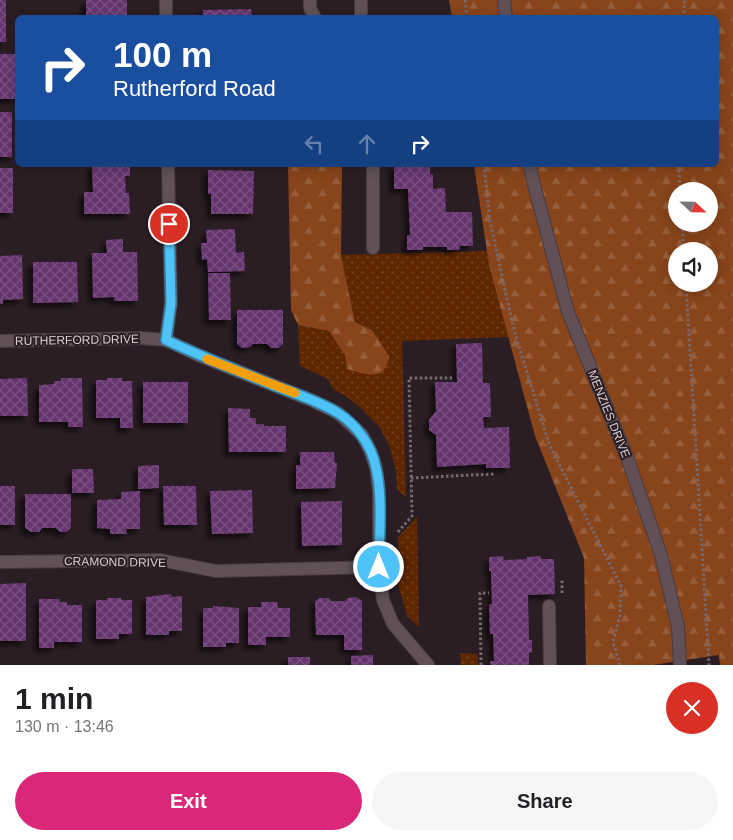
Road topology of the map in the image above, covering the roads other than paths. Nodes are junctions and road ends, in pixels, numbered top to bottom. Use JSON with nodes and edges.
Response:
{"nodes":[{"id":1,"x":166,"y":0,"type":"edge"},
{"id":2,"x":310,"y":0,"type":"edge"},
{"id":3,"x":361,"y":0,"type":"edge"},
{"id":4,"x":504,"y":0,"type":"edge"},
{"id":5,"x":166,"y":15,"type":"edge"},
{"id":6,"x":313,"y":15,"type":"edge"},
{"id":7,"x":361,"y":15,"type":"edge"},
{"id":8,"x":506,"y":15,"type":"edge"},
{"id":9,"x":168,"y":167,"type":"edge"},
{"id":10,"x":373,"y":167,"type":"edge"},
{"id":11,"x":530,"y":167,"type":"edge"},
{"id":12,"x":373,"y":248,"type":"dead end"},
{"id":13,"x":166,"y":340,"type":"junction"},
{"id":14,"x":0,"y":341,"type":"edge"},
{"id":15,"x":0,"y":562,"type":"edge"},
{"id":16,"x":379,"y":567,"type":"junction"},
{"id":17,"x":549,"y":606,"type":"dead end"},
{"id":18,"x":428,"y":665,"type":"edge"},
{"id":19,"x":550,"y":665,"type":"edge"},
{"id":20,"x":680,"y":665,"type":"edge"}],
"edges":[{"from":1,"to":5,"type":"street"},
{"from":2,"to":6,"type":"street"},
{"from":3,"to":7,"type":"street"},
{"from":4,"to":8,"type":"street"},
{"from":9,"to":13,"type":"street"},
{"from":10,"to":12,"type":"street"},
{"from":11,"to":20,"type":"street","name":"MENZIES DRIVE"},
{"from":13,"to":14,"type":"street","name":"RUTHERFORD DRIVE"},
{"from":13,"to":16,"type":"street","name":"RUTHERFORD DRIVE"},
{"from":15,"to":16,"type":"street","name":"CRAMOND DRIVE"},
{"from":16,"to":18,"type":"street","name":"RUTHERFORD DRIVE"},
{"from":17,"to":19,"type":"street"}]}
